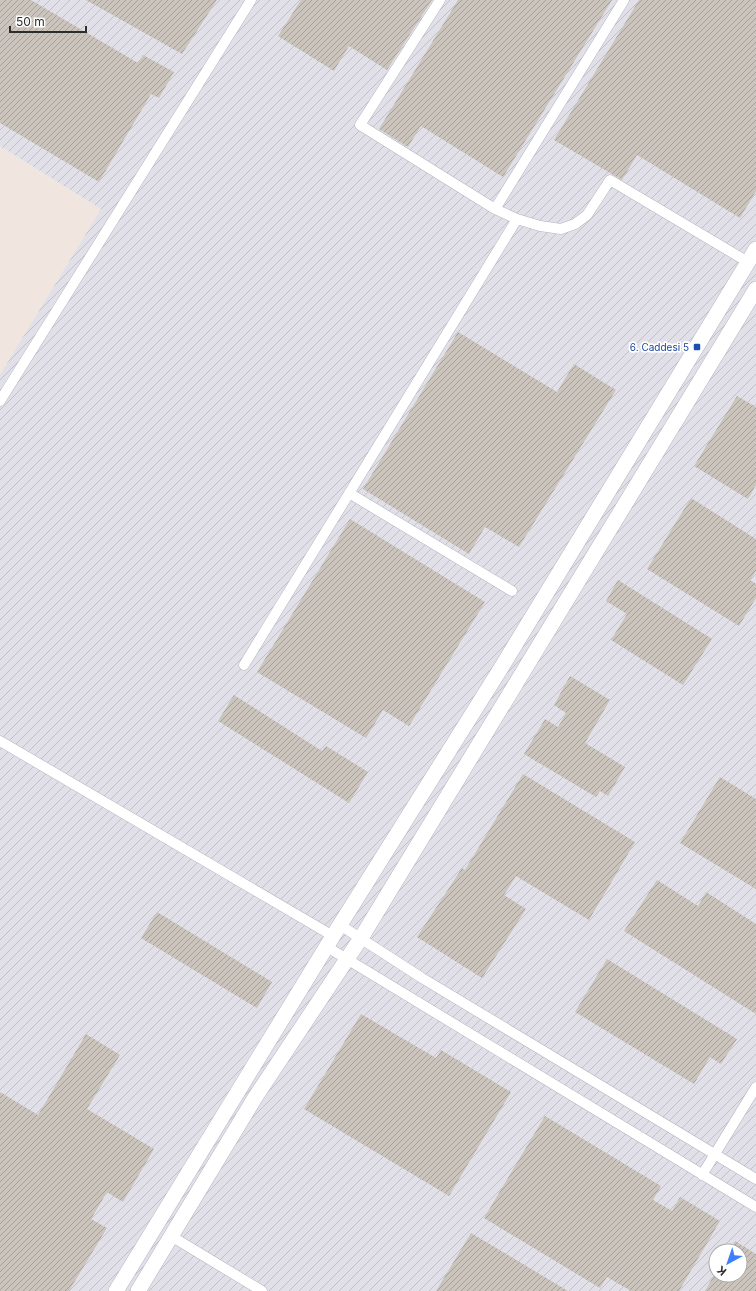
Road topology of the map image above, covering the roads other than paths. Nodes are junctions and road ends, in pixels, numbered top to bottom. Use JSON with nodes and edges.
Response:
{"nodes":[{"id":1,"x":251,"y":0,"type":"edge"},
{"id":2,"x":440,"y":0,"type":"edge"},
{"id":3,"x":624,"y":0,"type":"edge"},
{"id":4,"x":495,"y":209,"type":"junction"},
{"id":5,"x":517,"y":219,"type":"junction"},
{"id":6,"x":754,"y":254,"type":"edge"},
{"id":7,"x":756,"y":290,"type":"edge"},
{"id":8,"x":0,"y":401,"type":"edge"},
{"id":9,"x":349,"y":493,"type":"junction"},
{"id":10,"x":512,"y":591,"type":"dead end"},
{"id":11,"x":244,"y":665,"type":"dead end"},
{"id":12,"x":501,"y":668,"type":"junction"},
{"id":13,"x":520,"y":679,"type":"junction"},
{"id":14,"x":0,"y":741,"type":"edge"},
{"id":15,"x":333,"y":936,"type":"junction"},
{"id":16,"x":361,"y":938,"type":"junction"},
{"id":17,"x":347,"y":959,"type":"junction"},
{"id":18,"x":756,"y":1088,"type":"edge"},
{"id":19,"x":715,"y":1154,"type":"junction"},
{"id":20,"x":702,"y":1175,"type":"junction"},
{"id":21,"x":756,"y":1179,"type":"edge"},
{"id":22,"x":756,"y":1207,"type":"edge"},
{"id":23,"x":171,"y":1236,"type":"junction"},
{"id":24,"x":116,"y":1291,"type":"edge"},
{"id":25,"x":138,"y":1291,"type":"edge"},
{"id":26,"x":262,"y":1291,"type":"edge"}],
"edges":[{"from":1,"to":8,"type":"street"},
{"from":2,"to":4,"type":"street"},
{"from":3,"to":4,"type":"street"},
{"from":4,"to":5,"type":"street"},
{"from":5,"to":6,"type":"street"},
{"from":5,"to":9,"type":"street"},
{"from":6,"to":12,"type":"street"},
{"from":7,"to":13,"type":"street"},
{"from":9,"to":10,"type":"street"},
{"from":9,"to":11,"type":"street"},
{"from":12,"to":13,"type":"street"},
{"from":12,"to":15,"type":"street"},
{"from":13,"to":16,"type":"street"},
{"from":14,"to":15,"type":"street"},
{"from":15,"to":16,"type":"street"},
{"from":15,"to":17,"type":"street"},
{"from":15,"to":24,"type":"street"},
{"from":16,"to":17,"type":"street"},
{"from":16,"to":19,"type":"street"},
{"from":17,"to":20,"type":"street"},
{"from":17,"to":23,"type":"street"},
{"from":18,"to":19,"type":"street"},
{"from":19,"to":20,"type":"street"},
{"from":19,"to":21,"type":"street"},
{"from":20,"to":22,"type":"street"},
{"from":23,"to":25,"type":"street"},
{"from":23,"to":26,"type":"street"}]}
